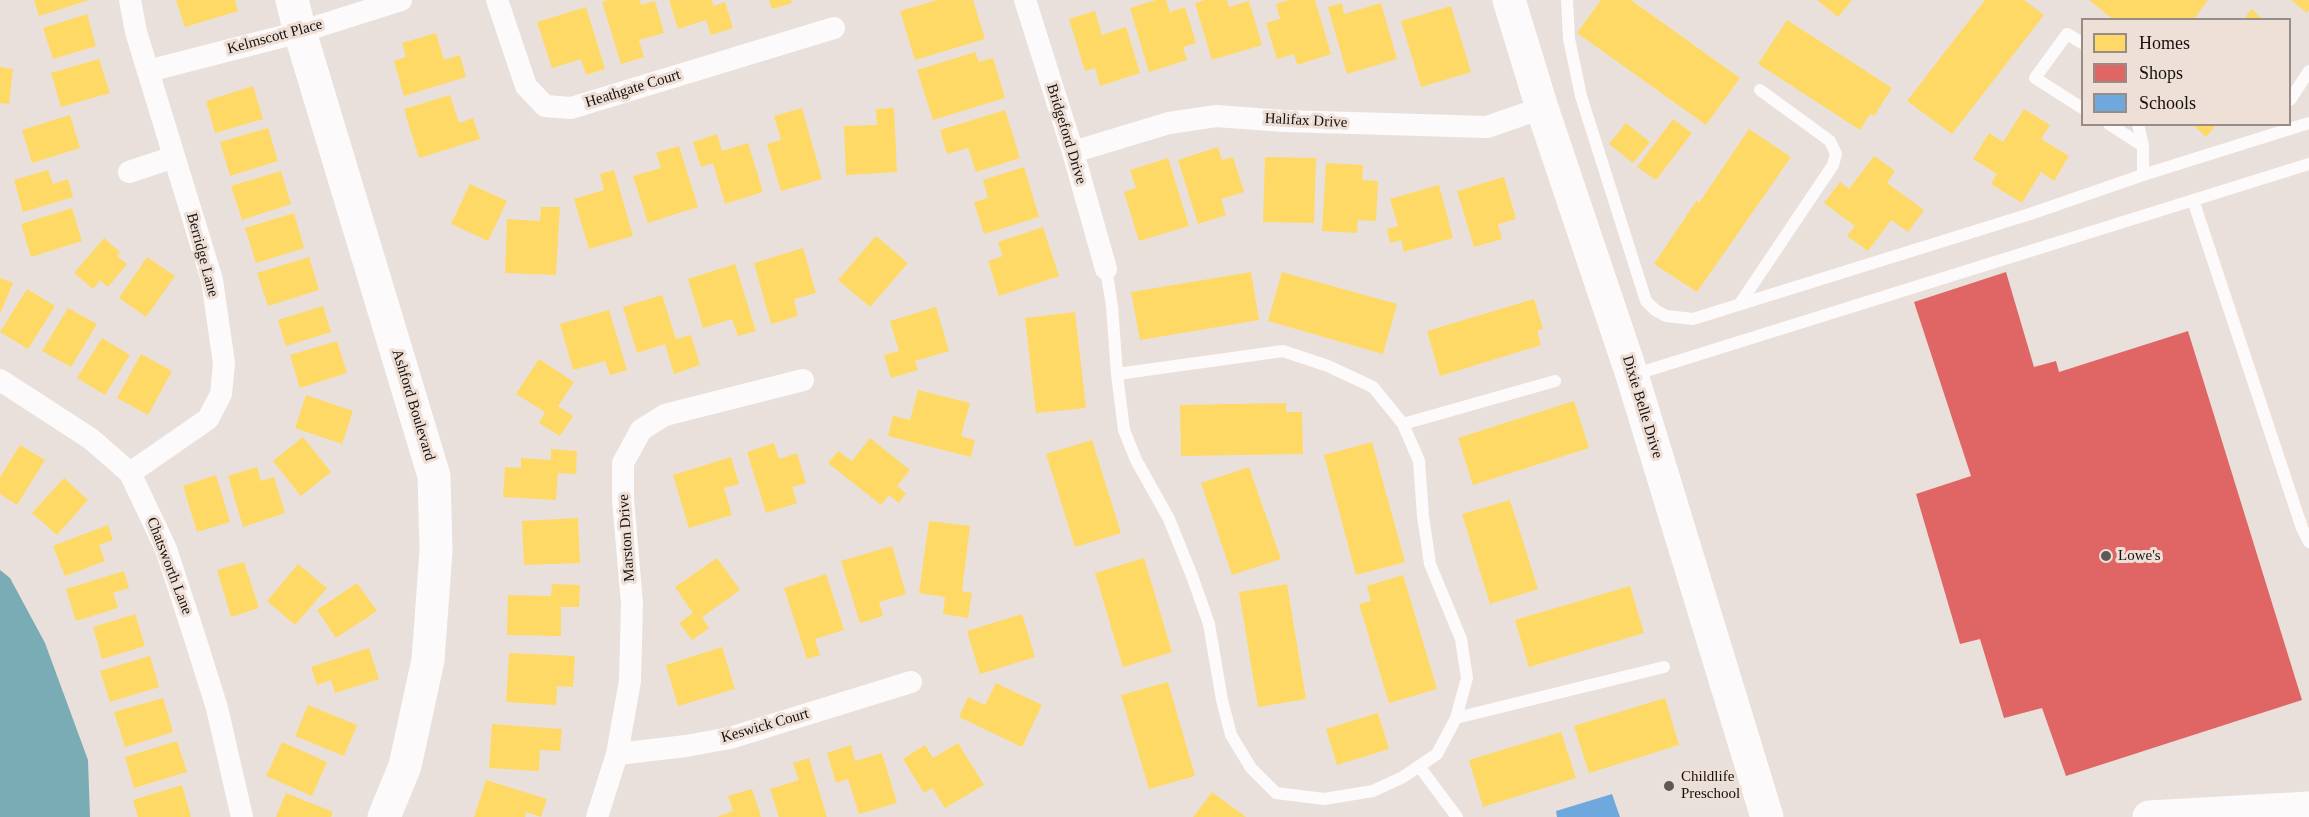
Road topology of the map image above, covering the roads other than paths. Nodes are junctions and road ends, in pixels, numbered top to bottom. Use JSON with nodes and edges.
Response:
{"nodes":[{"id":1,"x":130,"y":0,"type":"edge"},
{"id":2,"x":292,"y":0,"type":"edge"},
{"id":3,"x":401,"y":0,"type":"edge"},
{"id":4,"x":497,"y":0,"type":"edge"},
{"id":5,"x":1025,"y":0,"type":"edge"},
{"id":6,"x":1509,"y":0,"type":"edge"},
{"id":7,"x":1567,"y":0,"type":"edge"},
{"id":8,"x":834,"y":28,"type":"dead end"},
{"id":9,"x":300,"y":32,"type":"junction"},
{"id":10,"x":2081,"y":42,"type":"edge"},
{"id":11,"x":2309,"y":71,"type":"edge"},
{"id":12,"x":148,"y":72,"type":"junction"},
{"id":13,"x":1760,"y":90,"type":"dead end"},
{"id":14,"x":2291,"y":97,"type":"edge"},
{"id":15,"x":2081,"y":107,"type":"edge"},
{"id":16,"x":1542,"y":108,"type":"junction"},
{"id":17,"x":2309,"y":123,"type":"edge"},
{"id":18,"x":2112,"y":126,"type":"edge"},
{"id":19,"x":2138,"y":126,"type":"edge"},
{"id":20,"x":2272,"y":126,"type":"edge"},
{"id":21,"x":2265,"y":136,"type":"junction"},
{"id":22,"x":2143,"y":146,"type":"junction"},
{"id":23,"x":1073,"y":152,"type":"junction"},
{"id":24,"x":174,"y":157,"type":"junction"},
{"id":25,"x":2309,"y":164,"type":"edge"},
{"id":26,"x":129,"y":172,"type":"dead end"},
{"id":27,"x":2143,"y":175,"type":"junction"},
{"id":28,"x":2193,"y":200,"type":"junction"},
{"id":29,"x":1106,"y":269,"type":"joint"},
{"id":30,"x":1739,"y":305,"type":"junction"},
{"id":31,"x":1117,"y":374,"type":"junction"},
{"id":32,"x":1632,"y":375,"type":"junction"},
{"id":33,"x":0,"y":380,"type":"edge"},
{"id":34,"x":803,"y":380,"type":"dead end"},
{"id":35,"x":1556,"y":381,"type":"dead end"},
{"id":36,"x":1403,"y":424,"type":"junction"},
{"id":37,"x":130,"y":473,"type":"junction"},
{"id":38,"x":2309,"y":542,"type":"edge"},
{"id":39,"x":1664,"y":667,"type":"dead end"},
{"id":40,"x":911,"y":682,"type":"dead end"},
{"id":41,"x":1456,"y":718,"type":"junction"},
{"id":42,"x":617,"y":754,"type":"junction"},
{"id":43,"x":1419,"y":766,"type":"junction"},
{"id":44,"x":2309,"y":808,"type":"edge"},
{"id":45,"x":242,"y":817,"type":"edge"},
{"id":46,"x":384,"y":817,"type":"edge"},
{"id":47,"x":597,"y":817,"type":"edge"},
{"id":48,"x":1457,"y":817,"type":"edge"},
{"id":49,"x":1767,"y":817,"type":"edge"},
{"id":50,"x":2149,"y":817,"type":"edge"}],
"edges":[{"from":1,"to":12,"type":"street","name":"Berridge Lane"},
{"from":2,"to":9,"type":"street","name":"Ashford Boulevard"},
{"from":3,"to":9,"type":"street","name":"Kelmscott Place"},
{"from":4,"to":8,"type":"street","name":"Heathgate Court"},
{"from":5,"to":23,"type":"street","name":"Bridgeford Drive"},
{"from":6,"to":16,"type":"street","name":"Dixie Belle Drive"},
{"from":7,"to":30,"type":"lane"},
{"from":9,"to":12,"type":"street","name":"Kelmscott Place"},
{"from":9,"to":46,"type":"street","name":"Ashford Boulevard"},
{"from":10,"to":15,"type":"lane"},
{"from":11,"to":14,"type":"lane"},
{"from":12,"to":24,"type":"street","name":"Berridge Lane"},
{"from":13,"to":30,"type":"lane"},
{"from":16,"to":23,"type":"street","name":"Halifax Drive"},
{"from":16,"to":32,"type":"street","name":"Dixie Belle Drive"},
{"from":17,"to":21,"type":"lane"},
{"from":18,"to":22,"type":"lane"},
{"from":19,"to":22,"type":"lane"},
{"from":20,"to":21,"type":"lane"},
{"from":21,"to":27,"type":"lane"},
{"from":22,"to":27,"type":"lane"},
{"from":23,"to":29,"type":"street","name":"Bridgeford Drive"},
{"from":24,"to":26,"type":"street"},
{"from":24,"to":37,"type":"street","name":"Berridge Lane"},
{"from":25,"to":28,"type":"lane"},
{"from":27,"to":30,"type":"lane"},
{"from":28,"to":32,"type":"lane"},
{"from":28,"to":38,"type":"lane"},
{"from":29,"to":31,"type":"lane"},
{"from":31,"to":36,"type":"lane"},
{"from":31,"to":43,"type":"lane"},
{"from":32,"to":49,"type":"street","name":"Dixie Belle Drive"},
{"from":33,"to":37,"type":"street","name":"Chatsworth Lane"},
{"from":34,"to":42,"type":"street","name":"Marston Drive"},
{"from":35,"to":36,"type":"lane"},
{"from":36,"to":41,"type":"lane"},
{"from":37,"to":45,"type":"street","name":"Chatsworth Lane"},
{"from":39,"to":41,"type":"lane"},
{"from":40,"to":42,"type":"street","name":"Keswick Court"},
{"from":41,"to":43,"type":"lane"},
{"from":42,"to":47,"type":"street","name":"Marston Drive"},
{"from":43,"to":48,"type":"lane"},
{"from":44,"to":50,"type":"street"}]}
